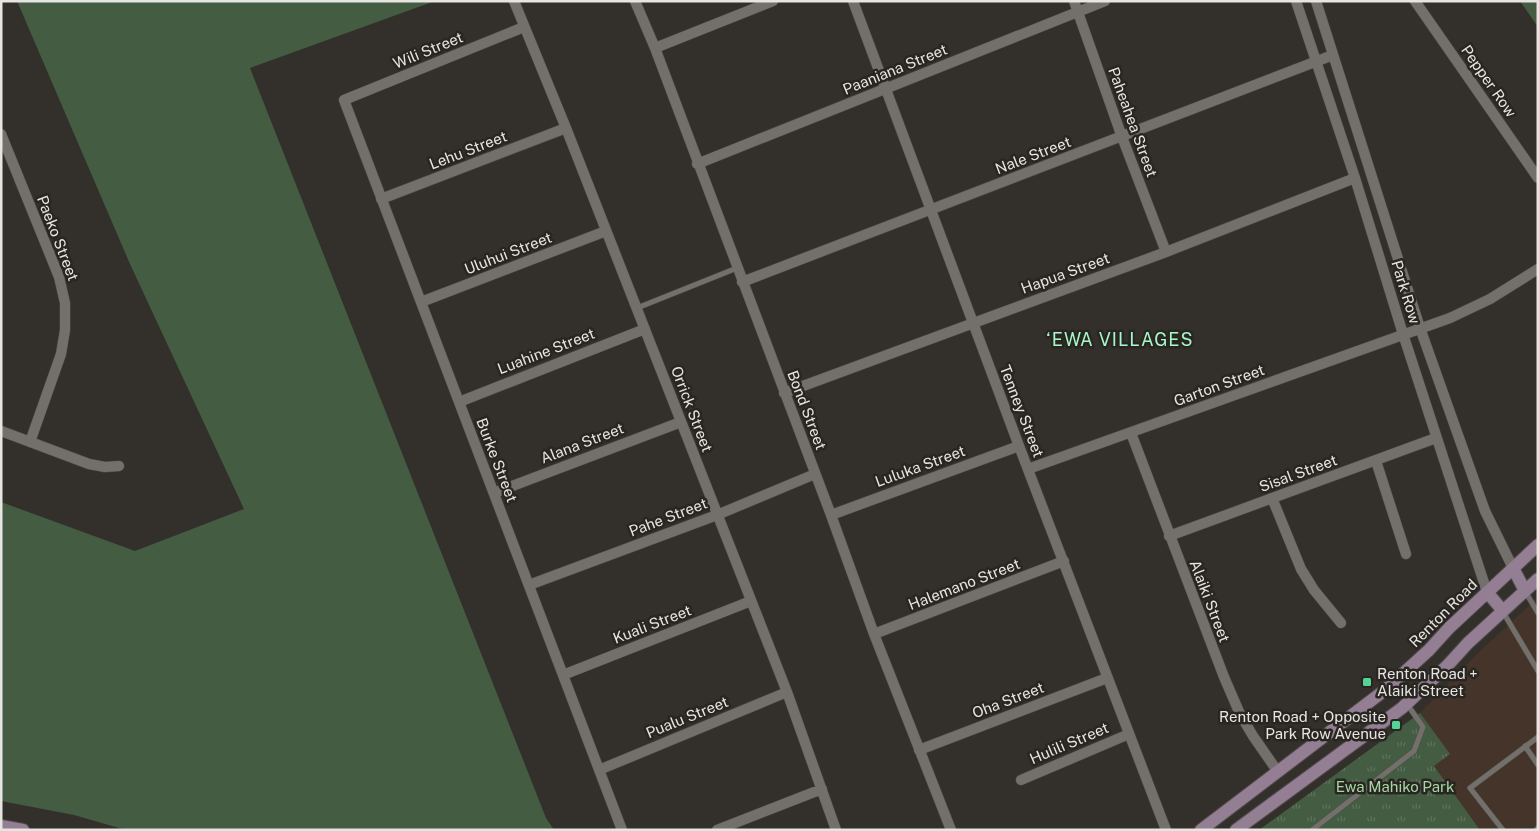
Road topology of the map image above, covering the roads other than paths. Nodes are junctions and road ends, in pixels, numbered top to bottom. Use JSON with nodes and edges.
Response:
{"nodes":[{"id":1,"x":514,"y":1,"type":"edge"},
{"id":2,"x":635,"y":1,"type":"edge"},
{"id":3,"x":773,"y":1,"type":"edge"},
{"id":4,"x":853,"y":1,"type":"edge"},
{"id":5,"x":1074,"y":1,"type":"edge"},
{"id":6,"x":1104,"y":1,"type":"edge"},
{"id":7,"x":1296,"y":1,"type":"edge"},
{"id":8,"x":1316,"y":1,"type":"edge"},
{"id":9,"x":1416,"y":1,"type":"edge"},
{"id":10,"x":1078,"y":12,"type":"junction"},
{"id":11,"x":524,"y":27,"type":"junction"},
{"id":12,"x":654,"y":48,"type":"junction"},
{"id":13,"x":1334,"y":55,"type":"junction"},
{"id":14,"x":1317,"y":62,"type":"junction"},
{"id":15,"x":885,"y":90,"type":"junction"},
{"id":16,"x":344,"y":100,"type":"joint"},
{"id":17,"x":566,"y":128,"type":"junction"},
{"id":18,"x":1,"y":134,"type":"edge"},
{"id":19,"x":1122,"y":137,"type":"junction"},
{"id":20,"x":697,"y":164,"type":"junction"},
{"id":21,"x":1536,"y":170,"type":"edge"},
{"id":22,"x":1355,"y":178,"type":"junction"},
{"id":23,"x":381,"y":199,"type":"junction"},
{"id":24,"x":931,"y":210,"type":"junction"},
{"id":25,"x":606,"y":231,"type":"junction"},
{"id":26,"x":1166,"y":252,"type":"junction"},
{"id":27,"x":737,"y":268,"type":"junction"},
{"id":28,"x":1538,"y":269,"type":"edge"},
{"id":29,"x":742,"y":282,"type":"junction"},
{"id":30,"x":421,"y":302,"type":"junction"},
{"id":31,"x":636,"y":308,"type":"junction"},
{"id":32,"x":973,"y":324,"type":"junction"},
{"id":33,"x":1420,"y":328,"type":"junction"},
{"id":34,"x":645,"y":329,"type":"junction"},
{"id":35,"x":1403,"y":334,"type":"junction"},
{"id":36,"x":784,"y":392,"type":"junction"},
{"id":37,"x":459,"y":402,"type":"junction"},
{"id":38,"x":681,"y":422,"type":"junction"},
{"id":39,"x":1,"y":432,"type":"edge"},
{"id":40,"x":1131,"y":433,"type":"junction"},
{"id":41,"x":1436,"y":438,"type":"junction"},
{"id":42,"x":30,"y":442,"type":"junction"},
{"id":43,"x":1019,"y":446,"type":"junction"},
{"id":44,"x":1376,"y":461,"type":"junction"},
{"id":45,"x":119,"y":466,"type":"dead end"},
{"id":46,"x":1028,"y":469,"type":"junction"},
{"id":47,"x":815,"y":474,"type":"junction"},
{"id":48,"x":494,"y":493,"type":"junction"},
{"id":49,"x":1272,"y":498,"type":"junction"},
{"id":50,"x":717,"y":515,"type":"junction"},
{"id":51,"x":831,"y":515,"type":"junction"},
{"id":52,"x":1170,"y":536,"type":"junction"},
{"id":53,"x":1538,"y":545,"type":"edge"},
{"id":54,"x":1406,"y":554,"type":"dead end"},
{"id":55,"x":1064,"y":561,"type":"junction"},
{"id":56,"x":1513,"y":568,"type":"junction"},
{"id":57,"x":1538,"y":579,"type":"edge"},
{"id":58,"x":529,"y":585,"type":"junction"},
{"id":59,"x":1525,"y":591,"type":"junction"},
{"id":60,"x":1487,"y":592,"type":"junction"},
{"id":61,"x":751,"y":601,"type":"junction"},
{"id":62,"x":1503,"y":611,"type":"junction"},
{"id":63,"x":1538,"y":613,"type":"edge"},
{"id":64,"x":1341,"y":623,"type":"dead end"},
{"id":65,"x":874,"y":634,"type":"junction"},
{"id":66,"x":1538,"y":671,"type":"edge"},
{"id":67,"x":563,"y":675,"type":"junction"},
{"id":68,"x":1107,"y":678,"type":"junction"},
{"id":69,"x":787,"y":692,"type":"junction"},
{"id":70,"x":1407,"y":703,"type":"junction"},
{"id":71,"x":1129,"y":734,"type":"junction"},
{"id":72,"x":1538,"y":737,"type":"edge"},
{"id":73,"x":1525,"y":746,"type":"junction"},
{"id":74,"x":919,"y":750,"type":"junction"},
{"id":75,"x":1538,"y":764,"type":"edge"},
{"id":76,"x":599,"y":770,"type":"junction"},
{"id":77,"x":1278,"y":772,"type":"junction"},
{"id":78,"x":1021,"y":780,"type":"dead end"},
{"id":79,"x":822,"y":789,"type":"junction"},
{"id":80,"x":1,"y":826,"type":"edge"},
{"id":81,"x":23,"y":830,"type":"edge"},
{"id":82,"x":622,"y":830,"type":"edge"},
{"id":83,"x":716,"y":830,"type":"edge"},
{"id":84,"x":836,"y":830,"type":"edge"},
{"id":85,"x":951,"y":830,"type":"edge"},
{"id":86,"x":1166,"y":830,"type":"edge"},
{"id":87,"x":1201,"y":830,"type":"edge"},
{"id":88,"x":1236,"y":830,"type":"edge"},
{"id":89,"x":1312,"y":830,"type":"edge"},
{"id":90,"x":1503,"y":830,"type":"edge"}],
"edges":[{"from":1,"to":11,"type":"street","name":"Orrick Street"},
{"from":2,"to":12,"type":"street","name":"Bond Street"},
{"from":3,"to":12,"type":"street"},
{"from":4,"to":15,"type":"street","name":"Tenney Street"},
{"from":5,"to":10,"type":"street","name":"Paheahea Street"},
{"from":6,"to":10,"type":"street","name":"Paaniana Street"},
{"from":7,"to":14,"type":"street","name":"Park Row"},
{"from":8,"to":13,"type":"street","name":"Park Row"},
{"from":9,"to":21,"type":"street","name":"Pepper Row"},
{"from":10,"to":15,"type":"street","name":"Paaniana Street"},
{"from":10,"to":19,"type":"street","name":"Paheahea Street"},
{"from":11,"to":16,"type":"street","name":"Wili Street"},
{"from":11,"to":17,"type":"street","name":"Orrick Street"},
{"from":12,"to":20,"type":"street","name":"Bond Street"},
{"from":13,"to":14,"type":"street","name":"Nale Street"},
{"from":13,"to":33,"type":"street","name":"Park Row"},
{"from":14,"to":19,"type":"street","name":"Nale Street"},
{"from":14,"to":22,"type":"street","name":"Park Row"},
{"from":15,"to":20,"type":"street","name":"Paaniana Street"},
{"from":15,"to":24,"type":"street","name":"Tenney Street"},
{"from":16,"to":23,"type":"street","name":"Burke Street"},
{"from":17,"to":23,"type":"street","name":"Lehu Street"},
{"from":17,"to":25,"type":"street","name":"Orrick Street"},
{"from":18,"to":42,"type":"street","name":"Paeko Street"},
{"from":19,"to":24,"type":"street","name":"Nale Street"},
{"from":19,"to":26,"type":"street","name":"Paheahea Street"},
{"from":20,"to":27,"type":"street","name":"Bond Street"},
{"from":22,"to":26,"type":"street","name":"Hapua Street"},
{"from":22,"to":35,"type":"street","name":"Park Row"},
{"from":23,"to":30,"type":"street","name":"Burke Street"},
{"from":24,"to":29,"type":"street","name":"Nale Street"},
{"from":24,"to":32,"type":"street","name":"Tenney Street"},
{"from":25,"to":30,"type":"street","name":"Uluhui Street"},
{"from":25,"to":31,"type":"street","name":"Orrick Street"},
{"from":26,"to":32,"type":"street","name":"Hapua Street"},
{"from":27,"to":29,"type":"street","name":"Bond Street"},
{"from":27,"to":31,"type":"lane"},
{"from":28,"to":33,"type":"street","name":"Garton Street"},
{"from":29,"to":36,"type":"street","name":"Bond Street"},
{"from":30,"to":37,"type":"street","name":"Burke Street"},
{"from":31,"to":34,"type":"street","name":"Orrick Street"},
{"from":32,"to":36,"type":"street","name":"Hapua Street"},
{"from":32,"to":43,"type":"street","name":"Tenney Street"},
{"from":33,"to":35,"type":"street","name":"Garton Street"},
{"from":33,"to":56,"type":"street","name":"Park Row"},
{"from":34,"to":37,"type":"street","name":"Luahine Street"},
{"from":34,"to":38,"type":"street","name":"Orrick Street"},
{"from":35,"to":40,"type":"street","name":"Garton Street"},
{"from":35,"to":41,"type":"street","name":"Park Row"},
{"from":36,"to":47,"type":"street","name":"Bond Street"},
{"from":37,"to":48,"type":"street","name":"Burke Street"},
{"from":38,"to":48,"type":"street","name":"Alana Street"},
{"from":38,"to":50,"type":"street","name":"Orrick Street"},
{"from":39,"to":42,"type":"street"},
{"from":40,"to":46,"type":"street","name":"Garton Street"},
{"from":40,"to":52,"type":"street","name":"Alaiki Street"},
{"from":41,"to":44,"type":"street","name":"Sisal Street"},
{"from":41,"to":60,"type":"street","name":"Park Row"},
{"from":42,"to":45,"type":"street"},
{"from":43,"to":46,"type":"street","name":"Tenney Street"},
{"from":43,"to":51,"type":"street","name":"Luluka Street"},
{"from":44,"to":49,"type":"street","name":"Sisal Street"},
{"from":44,"to":54,"type":"street"},
{"from":46,"to":55,"type":"street","name":"Tenney Street"},
{"from":47,"to":50,"type":"street","name":"Pahe Street"},
{"from":47,"to":51,"type":"street","name":"Bond Street"},
{"from":48,"to":58,"type":"street","name":"Burke Street"},
{"from":49,"to":52,"type":"street","name":"Sisal Street"},
{"from":49,"to":64,"type":"street"},
{"from":50,"to":58,"type":"street","name":"Pahe Street"},
{"from":50,"to":61,"type":"street","name":"Orrick Street"},
{"from":51,"to":65,"type":"street","name":"Bond Street"},
{"from":52,"to":77,"type":"street","name":"Alaiki Street"},
{"from":53,"to":56,"type":"street","name":"Renton Road"},
{"from":55,"to":65,"type":"street","name":"Halemano Street"},
{"from":55,"to":68,"type":"street","name":"Tenney Street"},
{"from":56,"to":59,"type":"street"},
{"from":56,"to":60,"type":"street","name":"Renton Road"},
{"from":57,"to":59,"type":"street"},
{"from":58,"to":67,"type":"street","name":"Burke Street"},
{"from":59,"to":62,"type":"street"},
{"from":59,"to":63,"type":"lane"},
{"from":60,"to":62,"type":"street"},
{"from":60,"to":77,"type":"street","name":"Renton Road"},
{"from":61,"to":67,"type":"street","name":"Kuali Street"},
{"from":61,"to":69,"type":"street","name":"Orrick Street"},
{"from":62,"to":66,"type":"lane"},
{"from":62,"to":70,"type":"street"},
{"from":65,"to":74,"type":"street","name":"Bond Street"},
{"from":67,"to":76,"type":"street","name":"Burke Street"},
{"from":68,"to":71,"type":"street","name":"Tenney Street"},
{"from":68,"to":74,"type":"street","name":"Oha Street"},
{"from":69,"to":76,"type":"street","name":"Pualu Street"},
{"from":69,"to":79,"type":"street","name":"Orrick Street"},
{"from":70,"to":88,"type":"street"},
{"from":70,"to":89,"type":"lane"},
{"from":71,"to":78,"type":"street","name":"Hulili Street"},
{"from":71,"to":86,"type":"street","name":"Tenney Street"},
{"from":72,"to":73,"type":"lane"},
{"from":73,"to":75,"type":"lane"},
{"from":73,"to":90,"type":"lane"},
{"from":74,"to":85,"type":"street","name":"Bond Street"},
{"from":76,"to":82,"type":"street","name":"Burke Street"},
{"from":77,"to":87,"type":"street","name":"Renton Road"},
{"from":79,"to":83,"type":"street"},
{"from":79,"to":84,"type":"street","name":"Orrick Street"},
{"from":80,"to":81,"type":"street"}]}
